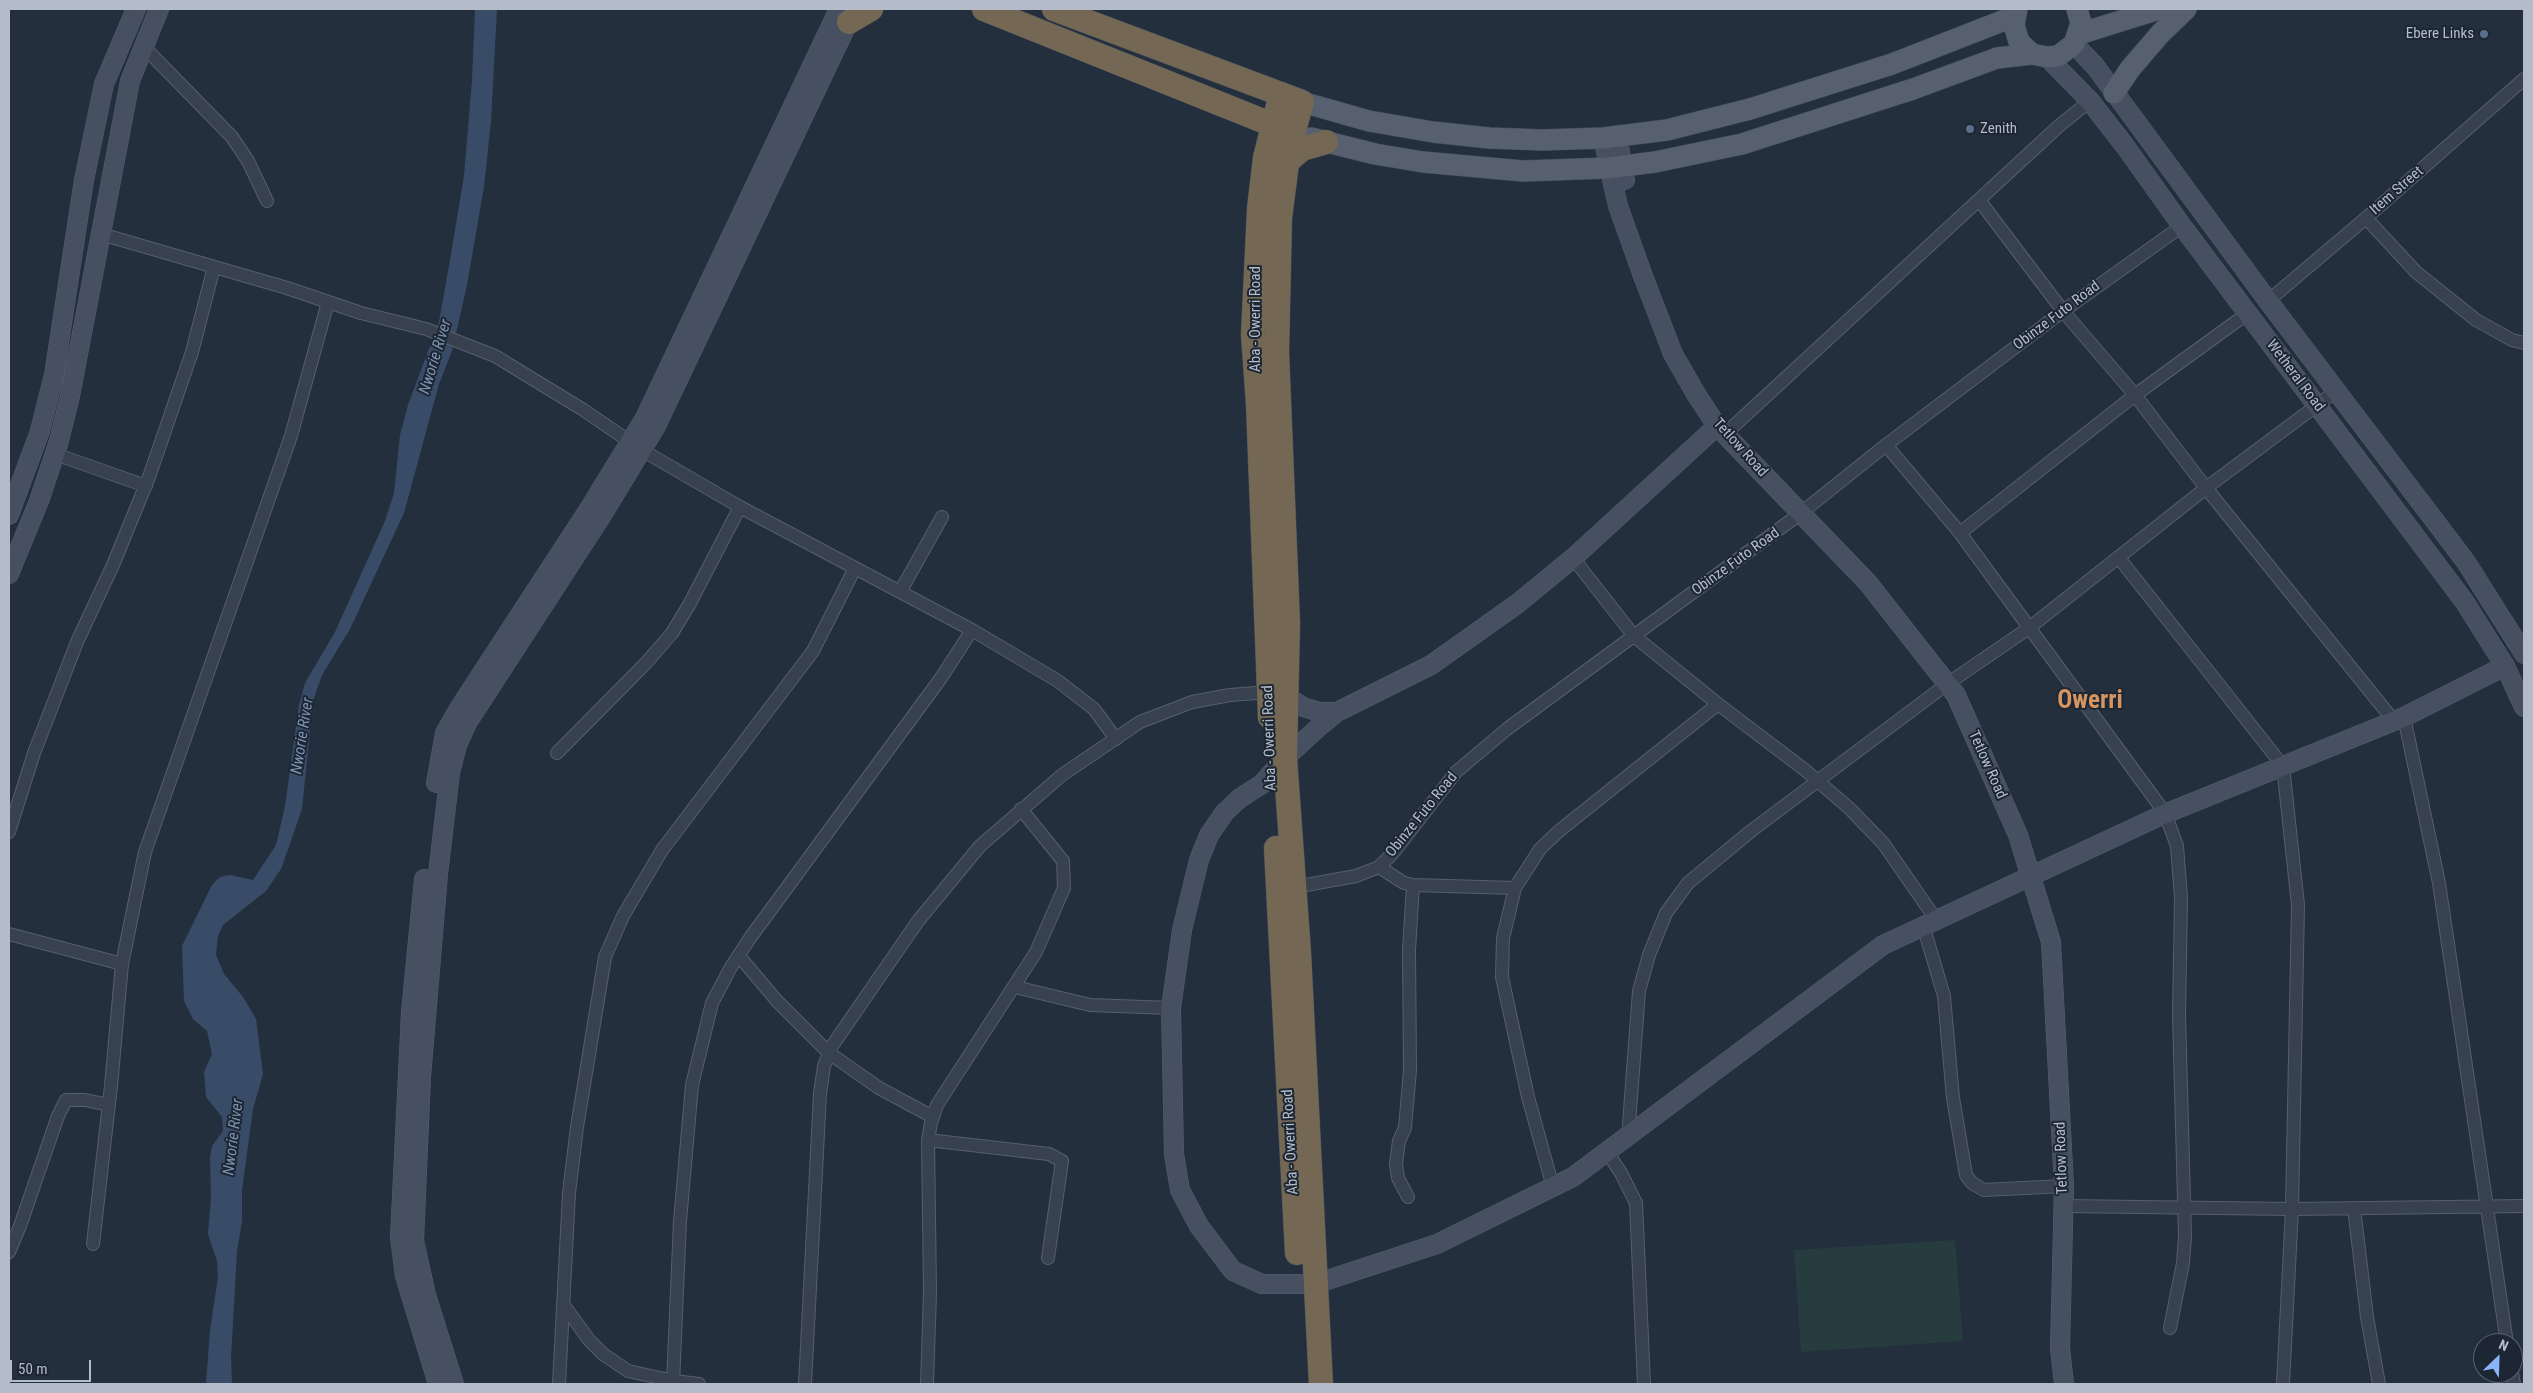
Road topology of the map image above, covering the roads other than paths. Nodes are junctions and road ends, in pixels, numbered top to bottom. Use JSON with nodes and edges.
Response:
{"nodes":[{"id":1,"x":159,"y":9,"type":"edge"},
{"id":2,"x":871,"y":9,"type":"edge"},
{"id":3,"x":984,"y":9,"type":"edge"},
{"id":4,"x":1054,"y":9,"type":"edge"},
{"id":5,"x":2077,"y":9,"type":"edge"},
{"id":6,"x":2159,"y":9,"type":"edge"},
{"id":7,"x":2186,"y":9,"type":"edge"},
{"id":8,"x":2015,"y":11,"type":"edge"},
{"id":9,"x":134,"y":13,"type":"edge"},
{"id":10,"x":842,"y":13,"type":"edge"},
{"id":11,"x":1034,"y":18,"type":"edge"},
{"id":12,"x":151,"y":26,"type":"junction"},
{"id":13,"x":2077,"y":39,"type":"junction"},
{"id":14,"x":143,"y":46,"type":"junction"},
{"id":15,"x":2040,"y":55,"type":"junction"},
{"id":16,"x":2524,"y":79,"type":"edge"},
{"id":17,"x":2114,"y":93,"type":"junction"},
{"id":18,"x":1292,"y":98,"type":"junction"},
{"id":19,"x":2090,"y":101,"type":"junction"},
{"id":20,"x":1244,"y":114,"type":"junction"},
{"id":21,"x":1284,"y":129,"type":"junction"},
{"id":22,"x":1610,"y":137,"type":"junction"},
{"id":23,"x":1326,"y":142,"type":"junction"},
{"id":24,"x":1276,"y":160,"type":"junction"},
{"id":25,"x":1615,"y":167,"type":"junction"},
{"id":26,"x":1979,"y":200,"type":"junction"},
{"id":27,"x":267,"y":201,"type":"dead end"},
{"id":28,"x":2366,"y":218,"type":"junction"},
{"id":29,"x":2182,"y":226,"type":"junction"},
{"id":30,"x":101,"y":234,"type":"junction"},
{"id":31,"x":214,"y":267,"type":"junction"},
{"id":32,"x":2268,"y":300,"type":"junction"},
{"id":33,"x":328,"y":302,"type":"junction"},
{"id":34,"x":2063,"y":311,"type":"junction"},
{"id":35,"x":2248,"y":313,"type":"junction"},
{"id":36,"x":2524,"y":343,"type":"edge"},
{"id":37,"x":2336,"y":391,"type":"junction"},
{"id":38,"x":2135,"y":395,"type":"junction"},
{"id":39,"x":2318,"y":406,"type":"junction"},
{"id":40,"x":1721,"y":430,"type":"junction"},
{"id":41,"x":636,"y":446,"type":"junction"},
{"id":42,"x":1886,"y":446,"type":"junction"},
{"id":43,"x":55,"y":454,"type":"junction"},
{"id":44,"x":146,"y":486,"type":"junction"},
{"id":45,"x":2206,"y":488,"type":"junction"},
{"id":46,"x":14,"y":492,"type":"edge"},
{"id":47,"x":39,"y":502,"type":"junction"},
{"id":48,"x":740,"y":508,"type":"junction"},
{"id":49,"x":1801,"y":514,"type":"junction"},
{"id":50,"x":9,"y":515,"type":"edge"},
{"id":51,"x":942,"y":517,"type":"dead end"},
{"id":52,"x":1960,"y":533,"type":"junction"},
{"id":53,"x":1573,"y":558,"type":"junction"},
{"id":54,"x":2119,"y":558,"type":"junction"},
{"id":55,"x":855,"y":568,"type":"junction"},
{"id":56,"x":9,"y":574,"type":"edge"},
{"id":57,"x":900,"y":592,"type":"junction"},
{"id":58,"x":2029,"y":628,"type":"junction"},
{"id":59,"x":972,"y":630,"type":"junction"},
{"id":60,"x":1634,"y":636,"type":"junction"},
{"id":61,"x":2524,"y":654,"type":"edge"},
{"id":62,"x":2504,"y":666,"type":"junction"},
{"id":63,"x":1947,"y":684,"type":"junction"},
{"id":64,"x":1277,"y":693,"type":"junction"},
{"id":65,"x":1718,"y":704,"type":"junction"},
{"id":66,"x":2524,"y":707,"type":"edge"},
{"id":67,"x":1337,"y":712,"type":"junction"},
{"id":68,"x":2399,"y":719,"type":"junction"},
{"id":69,"x":1116,"y":738,"type":"junction"},
{"id":70,"x":557,"y":753,"type":"dead end"},
{"id":71,"x":1278,"y":766,"type":"junction"},
{"id":72,"x":2283,"y":766,"type":"junction"},
{"id":73,"x":1819,"y":781,"type":"junction"},
{"id":74,"x":1022,"y":809,"type":"junction"},
{"id":75,"x":2165,"y":813,"type":"junction"},
{"id":76,"x":9,"y":832,"type":"edge"},
{"id":77,"x":1378,"y":867,"type":"junction"},
{"id":78,"x":2030,"y":874,"type":"junction"},
{"id":79,"x":1413,"y":885,"type":"junction"},
{"id":80,"x":1295,"y":887,"type":"junction"},
{"id":81,"x":1514,"y":888,"type":"junction"},
{"id":82,"x":1930,"y":923,"type":"junction"},
{"id":83,"x":9,"y":934,"type":"edge"},
{"id":84,"x":739,"y":956,"type":"junction"},
{"id":85,"x":122,"y":964,"type":"junction"},
{"id":86,"x":1015,"y":987,"type":"junction"},
{"id":87,"x":1171,"y":1008,"type":"junction"},
{"id":88,"x":829,"y":1053,"type":"junction"},
{"id":89,"x":109,"y":1105,"type":"junction"},
{"id":90,"x":933,"y":1117,"type":"junction"},
{"id":91,"x":1628,"y":1137,"type":"junction"},
{"id":92,"x":928,"y":1140,"type":"junction"},
{"id":93,"x":1607,"y":1152,"type":"junction"},
{"id":94,"x":2064,"y":1186,"type":"junction"},
{"id":95,"x":1553,"y":1187,"type":"junction"},
{"id":96,"x":1408,"y":1196,"type":"dead end"},
{"id":97,"x":2063,"y":1206,"type":"junction"},
{"id":98,"x":2524,"y":1206,"type":"edge"},
{"id":99,"x":2486,"y":1207,"type":"junction"},
{"id":100,"x":2184,"y":1208,"type":"junction"},
{"id":101,"x":2354,"y":1208,"type":"junction"},
{"id":102,"x":2292,"y":1209,"type":"junction"},
{"id":103,"x":92,"y":1244,"type":"dead end"},
{"id":104,"x":9,"y":1252,"type":"edge"},
{"id":105,"x":1048,"y":1258,"type":"dead end"},
{"id":106,"x":1307,"y":1285,"type":"junction"},
{"id":107,"x":563,"y":1304,"type":"junction"},
{"id":108,"x":2170,"y":1328,"type":"dead end"},
{"id":109,"x":2505,"y":1333,"type":"edge"},
{"id":110,"x":673,"y":1383,"type":"edge"},
{"id":111,"x":438,"y":1384,"type":"edge"},
{"id":112,"x":454,"y":1384,"type":"edge"},
{"id":113,"x":559,"y":1384,"type":"edge"},
{"id":114,"x":699,"y":1384,"type":"edge"},
{"id":115,"x":805,"y":1384,"type":"edge"},
{"id":116,"x":927,"y":1384,"type":"edge"},
{"id":117,"x":1304,"y":1384,"type":"edge"},
{"id":118,"x":1320,"y":1384,"type":"edge"},
{"id":119,"x":1644,"y":1384,"type":"edge"},
{"id":120,"x":2064,"y":1384,"type":"edge"},
{"id":121,"x":2283,"y":1384,"type":"edge"},
{"id":122,"x":2379,"y":1384,"type":"edge"}],
"edges":[{"from":1,"to":12,"type":"street"},
{"from":2,"to":10,"type":"highway"},
{"from":3,"to":11,"type":"highway"},
{"from":4,"to":18,"type":"highway"},
{"from":5,"to":13,"type":"main road"},
{"from":6,"to":13,"type":"main road"},
{"from":7,"to":17,"type":"main road"},
{"from":8,"to":15,"type":"main road"},
{"from":8,"to":22,"type":"main road"},
{"from":9,"to":12,"type":"street"},
{"from":9,"to":46,"type":"street"},
{"from":10,"to":41,"type":"street"},
{"from":11,"to":20,"type":"highway"},
{"from":12,"to":14,"type":"street"},
{"from":13,"to":15,"type":"main road"},
{"from":13,"to":17,"type":"street","name":"Wetheral Road"},
{"from":14,"to":27,"type":"street"},
{"from":14,"to":30,"type":"street"},
{"from":15,"to":19,"type":"street","name":"Wetheral Road"},
{"from":15,"to":25,"type":"main road"},
{"from":16,"to":28,"type":"street","name":"Item Street"},
{"from":17,"to":32,"type":"street","name":"Wetheral Road"},
{"from":18,"to":21,"type":"highway","name":"Aba - Owerri Road"},
{"from":18,"to":22,"type":"main road"},
{"from":19,"to":26,"type":"street"},
{"from":19,"to":29,"type":"street","name":"Wetheral Road"},
{"from":20,"to":21,"type":"highway"},
{"from":20,"to":24,"type":"highway"},
{"from":21,"to":23,"type":"main road"},
{"from":21,"to":24,"type":"highway","name":"Aba - Owerri Road"},
{"from":22,"to":25,"type":"street","name":"Tetlow Road"},
{"from":23,"to":24,"type":"highway"},
{"from":23,"to":25,"type":"main road"},
{"from":24,"to":64,"type":"highway","name":"Aba - Owerri Road"},
{"from":25,"to":40,"type":"street","name":"Tetlow Road"},
{"from":26,"to":34,"type":"street"},
{"from":26,"to":40,"type":"street"},
{"from":28,"to":32,"type":"street","name":"Item Street"},
{"from":28,"to":36,"type":"street"},
{"from":29,"to":34,"type":"street","name":"Obinze Futo Road"},
{"from":29,"to":35,"type":"street","name":"Wetheral Road"},
{"from":30,"to":31,"type":"street"},
{"from":30,"to":43,"type":"street"},
{"from":31,"to":33,"type":"street"},
{"from":31,"to":44,"type":"street"},
{"from":32,"to":37,"type":"street","name":"Wetheral Road"},
{"from":33,"to":41,"type":"street"},
{"from":33,"to":85,"type":"street"},
{"from":34,"to":38,"type":"street"},
{"from":34,"to":42,"type":"street","name":"Obinze Futo Road"},
{"from":35,"to":38,"type":"street"},
{"from":35,"to":39,"type":"street","name":"Wetheral Road"},
{"from":37,"to":39,"type":"street"},
{"from":37,"to":61,"type":"street","name":"Wetheral Road"},
{"from":38,"to":45,"type":"street"},
{"from":38,"to":52,"type":"street"},
{"from":39,"to":45,"type":"street"},
{"from":39,"to":62,"type":"street","name":"Wetheral Road"},
{"from":40,"to":49,"type":"street","name":"Tetlow Road"},
{"from":40,"to":53,"type":"street"},
{"from":41,"to":48,"type":"street"},
{"from":41,"to":111,"type":"street"},
{"from":41,"to":112,"type":"street"},
{"from":42,"to":49,"type":"street","name":"Obinze Futo Road"},
{"from":42,"to":52,"type":"street"},
{"from":43,"to":44,"type":"street"},
{"from":43,"to":47,"type":"street"},
{"from":44,"to":76,"type":"street"},
{"from":45,"to":54,"type":"street"},
{"from":45,"to":68,"type":"street"},
{"from":46,"to":47,"type":"street"},
{"from":46,"to":50,"type":"street"},
{"from":47,"to":56,"type":"street"},
{"from":48,"to":55,"type":"street"},
{"from":48,"to":70,"type":"street"},
{"from":49,"to":60,"type":"street","name":"Obinze Futo Road"},
{"from":49,"to":63,"type":"street","name":"Tetlow Road"},
{"from":51,"to":57,"type":"street"},
{"from":52,"to":58,"type":"street"},
{"from":53,"to":60,"type":"street"},
{"from":53,"to":67,"type":"street"},
{"from":54,"to":58,"type":"street"},
{"from":54,"to":72,"type":"street"},
{"from":55,"to":57,"type":"street"},
{"from":55,"to":107,"type":"street"},
{"from":57,"to":59,"type":"street"},
{"from":58,"to":63,"type":"street"},
{"from":58,"to":75,"type":"street"},
{"from":59,"to":69,"type":"street"},
{"from":59,"to":84,"type":"street"},
{"from":60,"to":65,"type":"street"},
{"from":60,"to":77,"type":"street","name":"Obinze Futo Road"},
{"from":62,"to":66,"type":"street","name":"Wetheral Road"},
{"from":62,"to":68,"type":"street"},
{"from":63,"to":73,"type":"street"},
{"from":63,"to":78,"type":"street","name":"Tetlow Road"},
{"from":64,"to":67,"type":"street"},
{"from":64,"to":69,"type":"street"},
{"from":64,"to":71,"type":"highway","name":"Aba - Owerri Road"},
{"from":65,"to":73,"type":"street"},
{"from":65,"to":81,"type":"street"},
{"from":67,"to":71,"type":"street"},
{"from":68,"to":72,"type":"street"},
{"from":68,"to":99,"type":"street"},
{"from":69,"to":74,"type":"street"},
{"from":71,"to":80,"type":"highway","name":"Aba - Owerri Road"},
{"from":71,"to":87,"type":"street"},
{"from":71,"to":106,"type":"highway","name":"Aba - Owerri Road"},
{"from":72,"to":75,"type":"street"},
{"from":72,"to":102,"type":"street"},
{"from":73,"to":82,"type":"street"},
{"from":73,"to":91,"type":"street"},
{"from":74,"to":86,"type":"street"},
{"from":74,"to":88,"type":"street"},
{"from":75,"to":78,"type":"street"},
{"from":75,"to":100,"type":"street"},
{"from":77,"to":79,"type":"street"},
{"from":77,"to":80,"type":"street","name":"Obinze Futo Road"},
{"from":78,"to":82,"type":"street"},
{"from":78,"to":94,"type":"street","name":"Tetlow Road"},
{"from":79,"to":81,"type":"street"},
{"from":79,"to":96,"type":"street"},
{"from":80,"to":106,"type":"highway","name":"Aba - Owerri Road"},
{"from":81,"to":95,"type":"street"},
{"from":82,"to":91,"type":"street"},
{"from":82,"to":94,"type":"street"},
{"from":83,"to":85,"type":"street"},
{"from":84,"to":88,"type":"street"},
{"from":84,"to":110,"type":"street"},
{"from":85,"to":89,"type":"street"},
{"from":86,"to":87,"type":"street"},
{"from":86,"to":90,"type":"street"},
{"from":87,"to":106,"type":"street"},
{"from":88,"to":90,"type":"street"},
{"from":88,"to":115,"type":"street"},
{"from":89,"to":103,"type":"street"},
{"from":89,"to":104,"type":"street"},
{"from":90,"to":92,"type":"street"},
{"from":91,"to":93,"type":"street"},
{"from":92,"to":105,"type":"street"},
{"from":92,"to":116,"type":"street"},
{"from":93,"to":95,"type":"street"},
{"from":93,"to":119,"type":"street"},
{"from":94,"to":97,"type":"street","name":"Tetlow Road"},
{"from":95,"to":106,"type":"street"},
{"from":97,"to":100,"type":"street"},
{"from":97,"to":120,"type":"street","name":"Tetlow Road"},
{"from":98,"to":99,"type":"street"},
{"from":99,"to":101,"type":"street"},
{"from":99,"to":109,"type":"street"},
{"from":100,"to":102,"type":"street"},
{"from":100,"to":108,"type":"street"},
{"from":101,"to":102,"type":"street"},
{"from":101,"to":122,"type":"street"},
{"from":102,"to":121,"type":"street"},
{"from":106,"to":117,"type":"highway","name":"Aba - Owerri Road"},
{"from":106,"to":118,"type":"highway","name":"Aba - Owerri Road"},
{"from":107,"to":110,"type":"street"},
{"from":107,"to":113,"type":"street"},
{"from":110,"to":114,"type":"street"}]}
